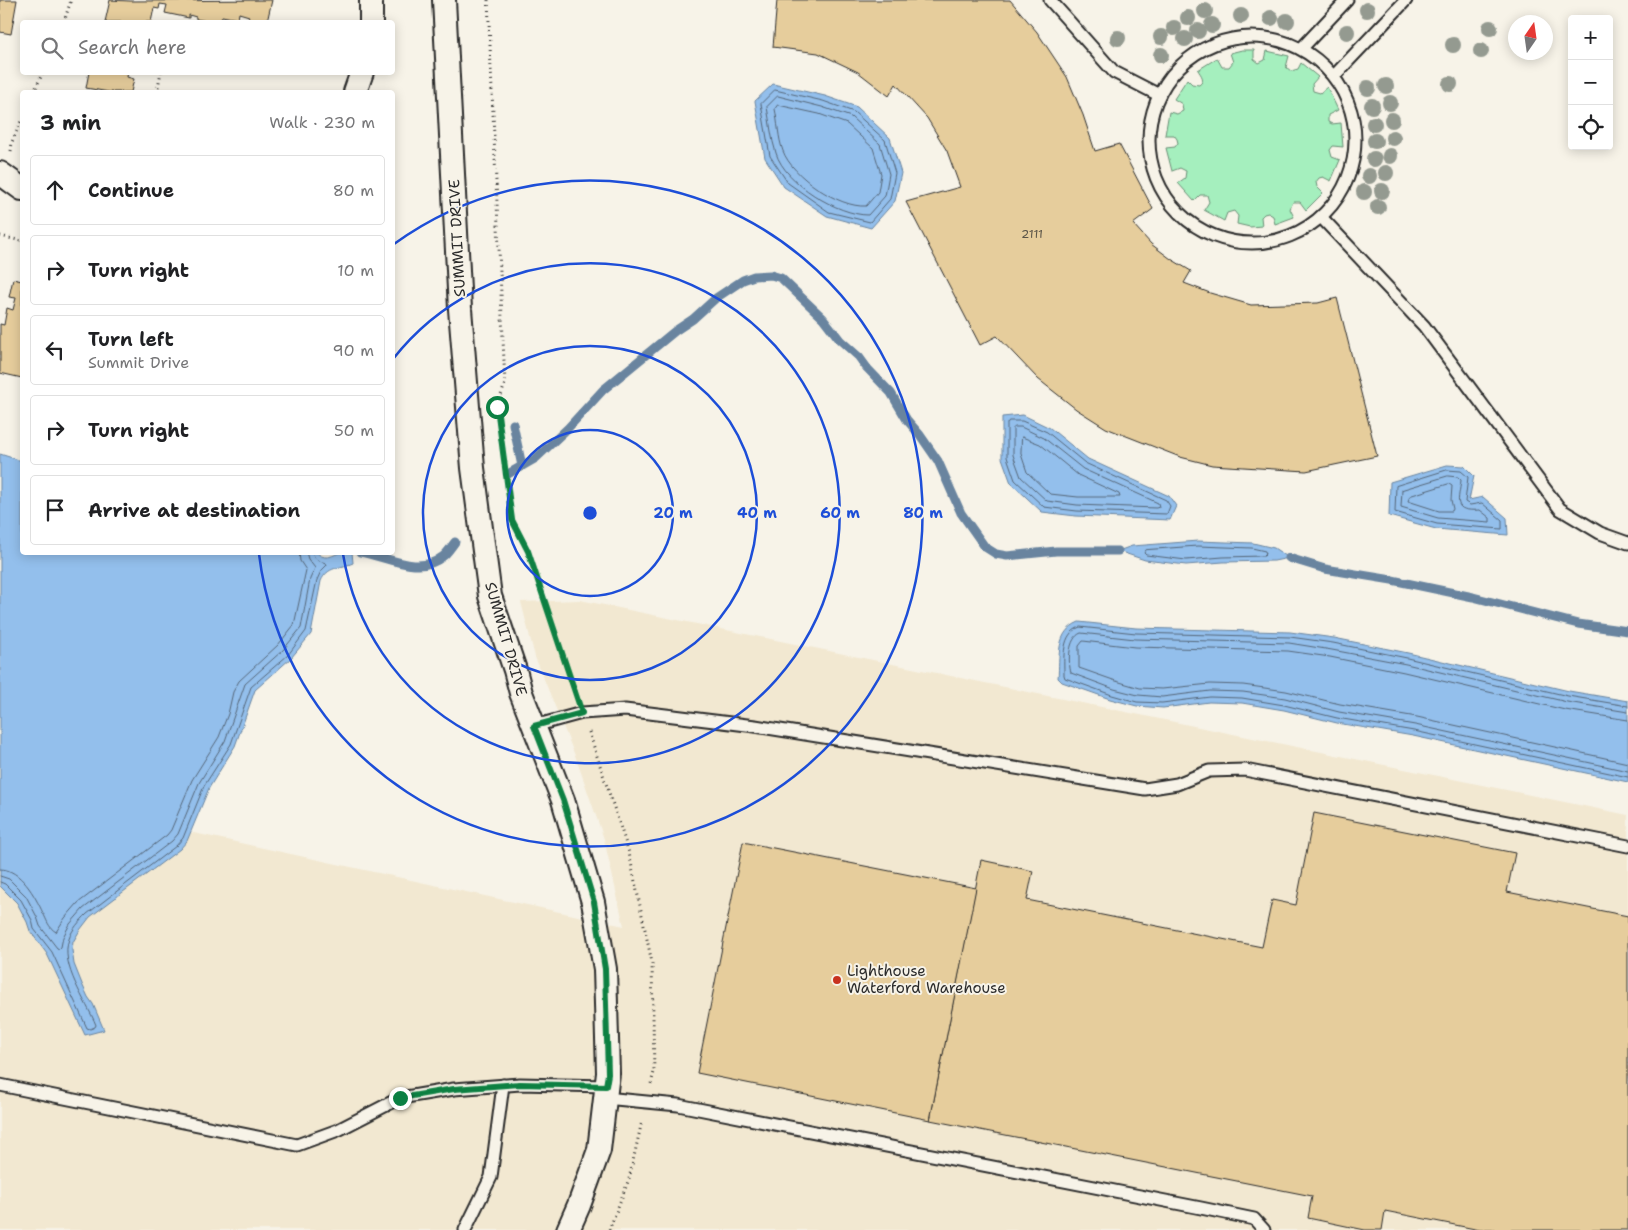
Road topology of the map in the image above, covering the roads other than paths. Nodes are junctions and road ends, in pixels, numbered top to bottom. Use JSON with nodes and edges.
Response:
{"nodes":[{"id":1,"x":371,"y":0,"type":"edge"},
{"id":2,"x":444,"y":0,"type":"edge"},
{"id":3,"x":1050,"y":0,"type":"edge"},
{"id":4,"x":1347,"y":0,"type":"edge"},
{"id":5,"x":1406,"y":0,"type":"edge"},
{"id":6,"x":371,"y":20,"type":"edge"},
{"id":7,"x":1301,"y":49,"type":"junction"},
{"id":8,"x":361,"y":75,"type":"edge"},
{"id":9,"x":1334,"y":76,"type":"junction"},
{"id":10,"x":356,"y":90,"type":"edge"},
{"id":11,"x":1159,"y":94,"type":"junction"},
{"id":12,"x":0,"y":173,"type":"edge"},
{"id":13,"x":20,"y":188,"type":"edge"},
{"id":14,"x":1321,"y":217,"type":"junction"},
{"id":15,"x":1628,"y":543,"type":"edge"},
{"id":16,"x":534,"y":726,"type":"junction"},
{"id":17,"x":1628,"y":846,"type":"edge"},
{"id":18,"x":0,"y":1085,"type":"edge"},
{"id":19,"x":503,"y":1085,"type":"junction"},
{"id":20,"x":606,"y":1092,"type":"junction"},
{"id":21,"x":465,"y":1230,"type":"edge"},
{"id":22,"x":568,"y":1230,"type":"edge"},
{"id":23,"x":1264,"y":1230,"type":"edge"}],
"edges":[{"from":1,"to":6,"type":"street"},
{"from":2,"to":16,"type":"street","name":"SUMMIT DRIVE"},
{"from":3,"to":11,"type":"lane"},
{"from":4,"to":7,"type":"lane"},
{"from":5,"to":9,"type":"lane"},
{"from":7,"to":9,"type":"lane"},
{"from":7,"to":11,"type":"lane"},
{"from":8,"to":10,"type":"street"},
{"from":9,"to":14,"type":"lane"},
{"from":11,"to":14,"type":"lane"},
{"from":12,"to":13,"type":"street"},
{"from":14,"to":15,"type":"lane"},
{"from":16,"to":17,"type":"lane"},
{"from":16,"to":20,"type":"street","name":"SUMMIT DRIVE"},
{"from":18,"to":19,"type":"lane"},
{"from":19,"to":20,"type":"lane"},
{"from":19,"to":21,"type":"lane"},
{"from":20,"to":22,"type":"street","name":"SUMMIT DRIVE"},
{"from":20,"to":23,"type":"lane"}]}
